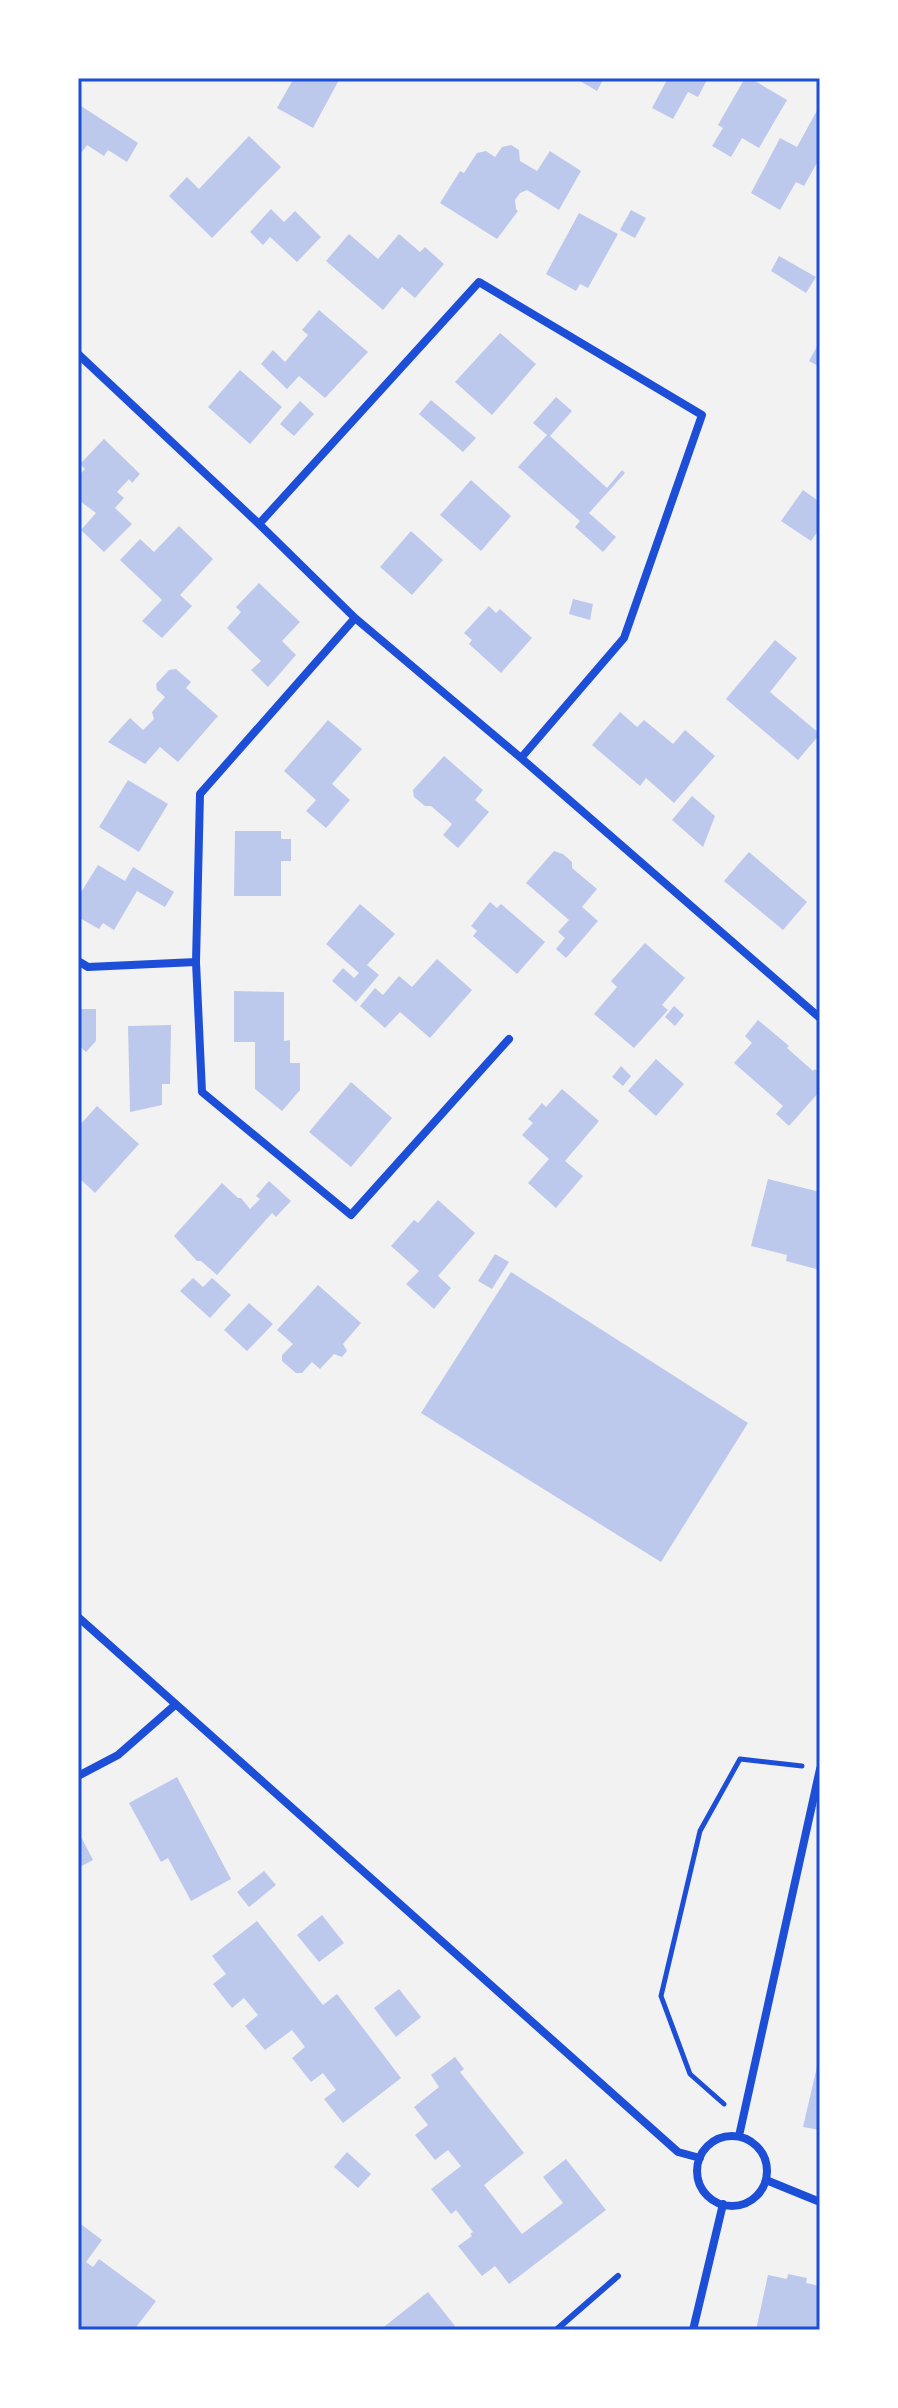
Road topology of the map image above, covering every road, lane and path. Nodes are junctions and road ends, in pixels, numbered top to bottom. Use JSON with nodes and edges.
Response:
{"nodes":[{"id":1,"x":78,"y":354,"type":"edge"},
{"id":2,"x":259,"y":524,"type":"junction"},
{"id":3,"x":355,"y":618,"type":"junction"},
{"id":4,"x":521,"y":758,"type":"junction"},
{"id":5,"x":78,"y":961,"type":"edge"},
{"id":6,"x":196,"y":962,"type":"junction"},
{"id":7,"x":820,"y":1018,"type":"edge"},
{"id":8,"x":509,"y":1039,"type":"dead end"},
{"id":9,"x":78,"y":1617,"type":"edge"},
{"id":10,"x":175,"y":1705,"type":"junction"},
{"id":11,"x":807,"y":1766,"type":"dead end"},
{"id":12,"x":820,"y":1769,"type":"edge"},
{"id":13,"x":78,"y":1776,"type":"edge"},
{"id":14,"x":743,"y":2120,"type":"junction"},
{"id":15,"x":739,"y":2136,"type":"junction"},
{"id":16,"x":700,"y":2158,"type":"junction"},
{"id":17,"x":766,"y":2180,"type":"junction"},
{"id":18,"x":820,"y":2202,"type":"edge"},
{"id":19,"x":723,"y":2204,"type":"junction"},
{"id":20,"x":618,"y":2276,"type":"dead end"},
{"id":21,"x":556,"y":2330,"type":"edge"},
{"id":22,"x":693,"y":2330,"type":"edge"}],
"edges":[{"from":1,"to":2,"type":"street"},
{"from":2,"to":3,"type":"street"},
{"from":2,"to":4,"type":"street"},
{"from":3,"to":4,"type":"street"},
{"from":3,"to":6,"type":"street"},
{"from":4,"to":7,"type":"street"},
{"from":5,"to":6,"type":"street"},
{"from":6,"to":8,"type":"street"},
{"from":9,"to":10,"type":"street"},
{"from":10,"to":13,"type":"street"},
{"from":10,"to":16,"type":"street"},
{"from":11,"to":14,"type":"path"},
{"from":12,"to":14,"type":"street"},
{"from":14,"to":15,"type":"street"},
{"from":15,"to":16,"type":"street"},
{"from":15,"to":17,"type":"street"},
{"from":16,"to":19,"type":"street"},
{"from":17,"to":18,"type":"street"},
{"from":17,"to":19,"type":"street"},
{"from":19,"to":22,"type":"street"},
{"from":20,"to":21,"type":"lane"}]}
